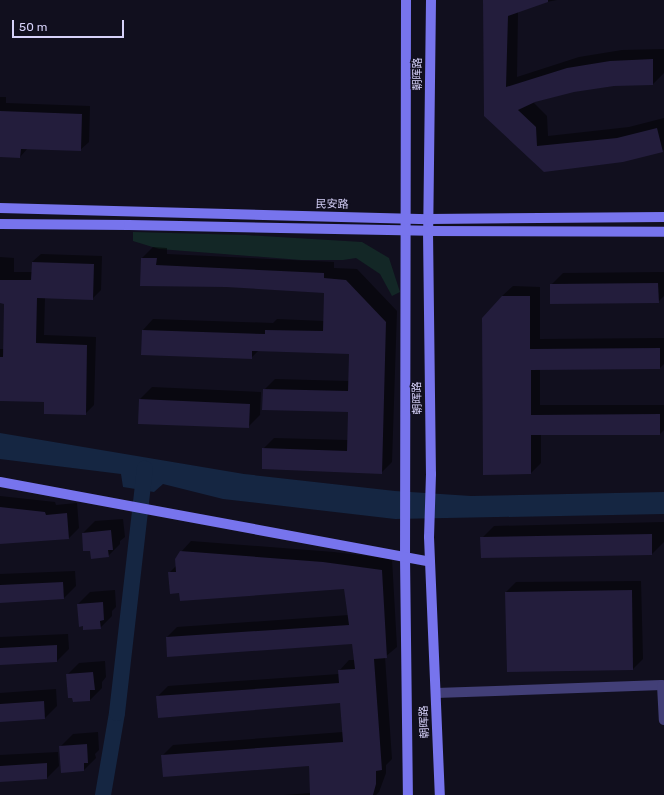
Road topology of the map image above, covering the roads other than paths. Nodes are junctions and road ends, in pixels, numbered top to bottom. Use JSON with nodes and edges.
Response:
{"nodes":[{"id":1,"x":406,"y":0,"type":"edge"},
{"id":2,"x":431,"y":0,"type":"edge"},
{"id":3,"x":0,"y":208,"type":"edge"},
{"id":4,"x":664,"y":217,"type":"edge"},
{"id":5,"x":404,"y":218,"type":"junction"},
{"id":6,"x":429,"y":219,"type":"junction"},
{"id":7,"x":0,"y":224,"type":"edge"},
{"id":8,"x":405,"y":230,"type":"junction"},
{"id":9,"x":428,"y":231,"type":"junction"},
{"id":10,"x":664,"y":232,"type":"edge"},
{"id":11,"x":0,"y":482,"type":"edge"},
{"id":12,"x":405,"y":557,"type":"junction"},
{"id":13,"x":430,"y":562,"type":"junction"},
{"id":14,"x":436,"y":693,"type":"junction"},
{"id":15,"x":664,"y":720,"type":"edge"},
{"id":16,"x":408,"y":795,"type":"edge"},
{"id":17,"x":440,"y":795,"type":"edge"}],
"edges":[{"from":1,"to":5,"type":"main road","name":"朝晖路"},
{"from":2,"to":6,"type":"main road","name":"朝晖路"},
{"from":3,"to":5,"type":"main road","name":"民安路"},
{"from":4,"to":6,"type":"main road","name":"民安路"},
{"from":5,"to":6,"type":"main road","name":"民安路"},
{"from":5,"to":8,"type":"main road","name":"朝晖路"},
{"from":6,"to":9,"type":"main road","name":"朝晖路"},
{"from":7,"to":8,"type":"main road"},
{"from":8,"to":9,"type":"main road"},
{"from":8,"to":12,"type":"main road","name":"朝晖路"},
{"from":9,"to":10,"type":"main road"},
{"from":9,"to":13,"type":"main road","name":"朝晖路"},
{"from":11,"to":12,"type":"main road"},
{"from":12,"to":13,"type":"main road"},
{"from":12,"to":16,"type":"main road","name":"朝晖路"},
{"from":13,"to":14,"type":"main road","name":"朝晖路"},
{"from":14,"to":15,"type":"street"},
{"from":14,"to":17,"type":"main road","name":"朝晖路"}]}
